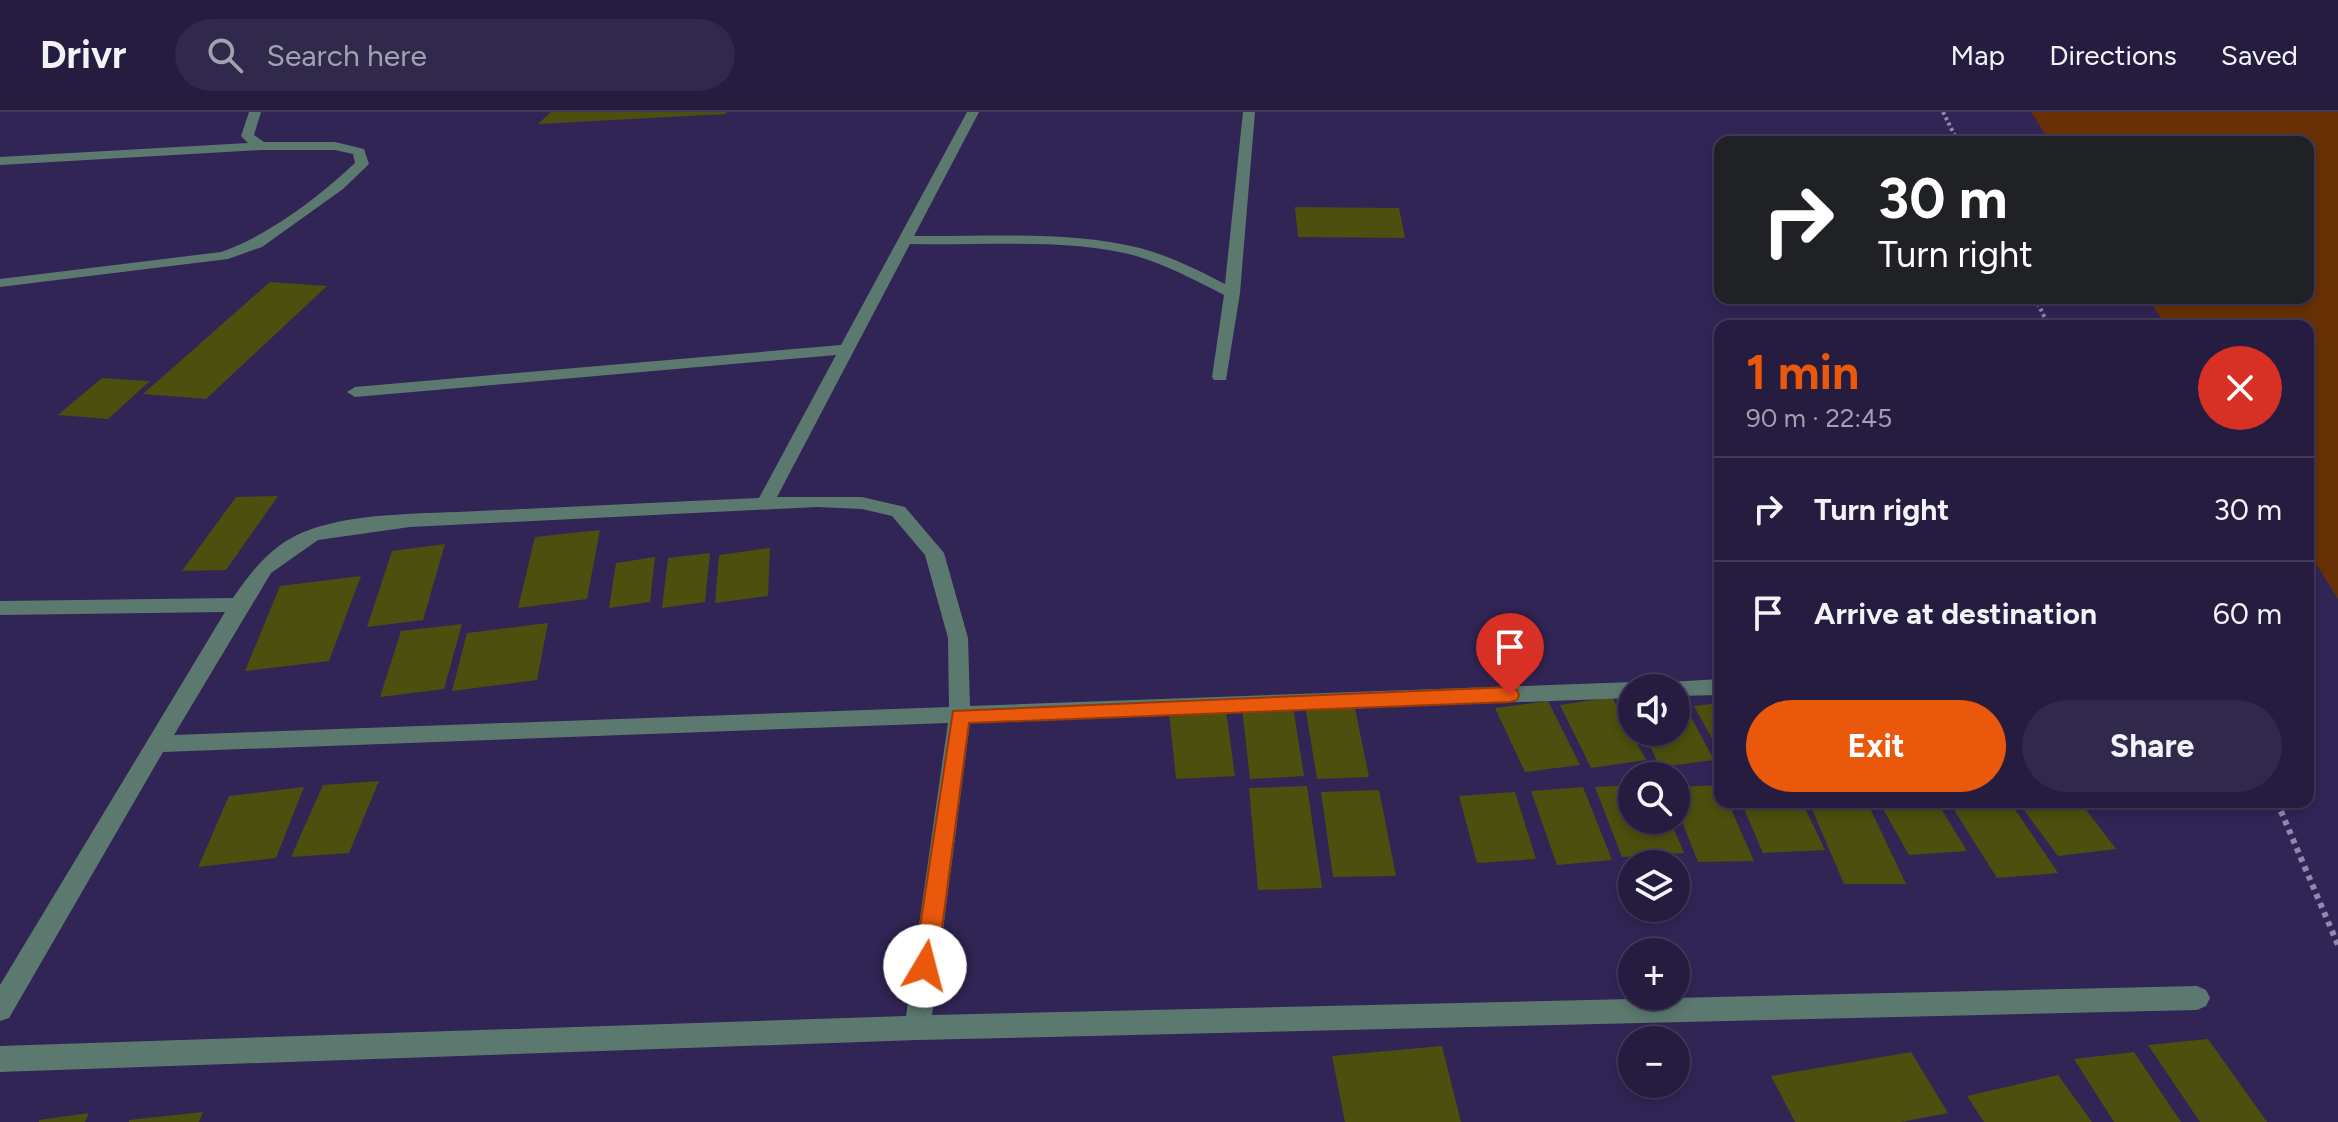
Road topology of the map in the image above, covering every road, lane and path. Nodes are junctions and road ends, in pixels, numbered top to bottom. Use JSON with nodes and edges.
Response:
{"nodes":[{"id":1,"x":255,"y":112,"type":"edge"},
{"id":2,"x":973,"y":112,"type":"edge"},
{"id":3,"x":1249,"y":112,"type":"edge"},
{"id":4,"x":1943,"y":112,"type":"edge"},
{"id":5,"x":1955,"y":136,"type":"edge"},
{"id":6,"x":261,"y":146,"type":"junction"},
{"id":7,"x":0,"y":161,"type":"edge"},
{"id":8,"x":904,"y":240,"type":"junction"},
{"id":9,"x":0,"y":283,"type":"edge"},
{"id":10,"x":1232,"y":293,"type":"junction"},
{"id":11,"x":847,"y":349,"type":"junction"},
{"id":12,"x":1220,"y":377,"type":"dead end"},
{"id":13,"x":355,"y":392,"type":"dead end"},
{"id":14,"x":765,"y":503,"type":"junction"},
{"id":15,"x":239,"y":605,"type":"junction"},
{"id":16,"x":0,"y":608,"type":"edge"},
{"id":17,"x":1714,"y":687,"type":"edge"},
{"id":18,"x":1690,"y":688,"type":"edge"},
{"id":19,"x":1618,"y":691,"type":"edge"},
{"id":20,"x":960,"y":716,"type":"junction"},
{"id":21,"x":155,"y":744,"type":"junction"},
{"id":22,"x":2280,"y":808,"type":"edge"},
{"id":23,"x":2338,"y":945,"type":"edge"},
{"id":24,"x":2197,"y":998,"type":"dead end"},
{"id":25,"x":0,"y":1009,"type":"edge"},
{"id":26,"x":917,"y":1028,"type":"junction"},
{"id":27,"x":0,"y":1059,"type":"edge"}],
"edges":[{"from":1,"to":6,"type":"street"},
{"from":2,"to":8,"type":"street"},
{"from":3,"to":10,"type":"street"},
{"from":4,"to":5,"type":"path"},
{"from":6,"to":7,"type":"street"},
{"from":6,"to":9,"type":"street"},
{"from":8,"to":10,"type":"street"},
{"from":8,"to":11,"type":"street"},
{"from":10,"to":12,"type":"street"},
{"from":11,"to":13,"type":"street"},
{"from":11,"to":14,"type":"street"},
{"from":14,"to":15,"type":"street"},
{"from":14,"to":20,"type":"street"},
{"from":15,"to":16,"type":"street"},
{"from":15,"to":21,"type":"street"},
{"from":17,"to":18,"type":"street"},
{"from":19,"to":20,"type":"street"},
{"from":20,"to":21,"type":"street"},
{"from":20,"to":26,"type":"street"},
{"from":21,"to":25,"type":"street"},
{"from":22,"to":23,"type":"path"},
{"from":24,"to":26,"type":"street"},
{"from":26,"to":27,"type":"street"}]}
